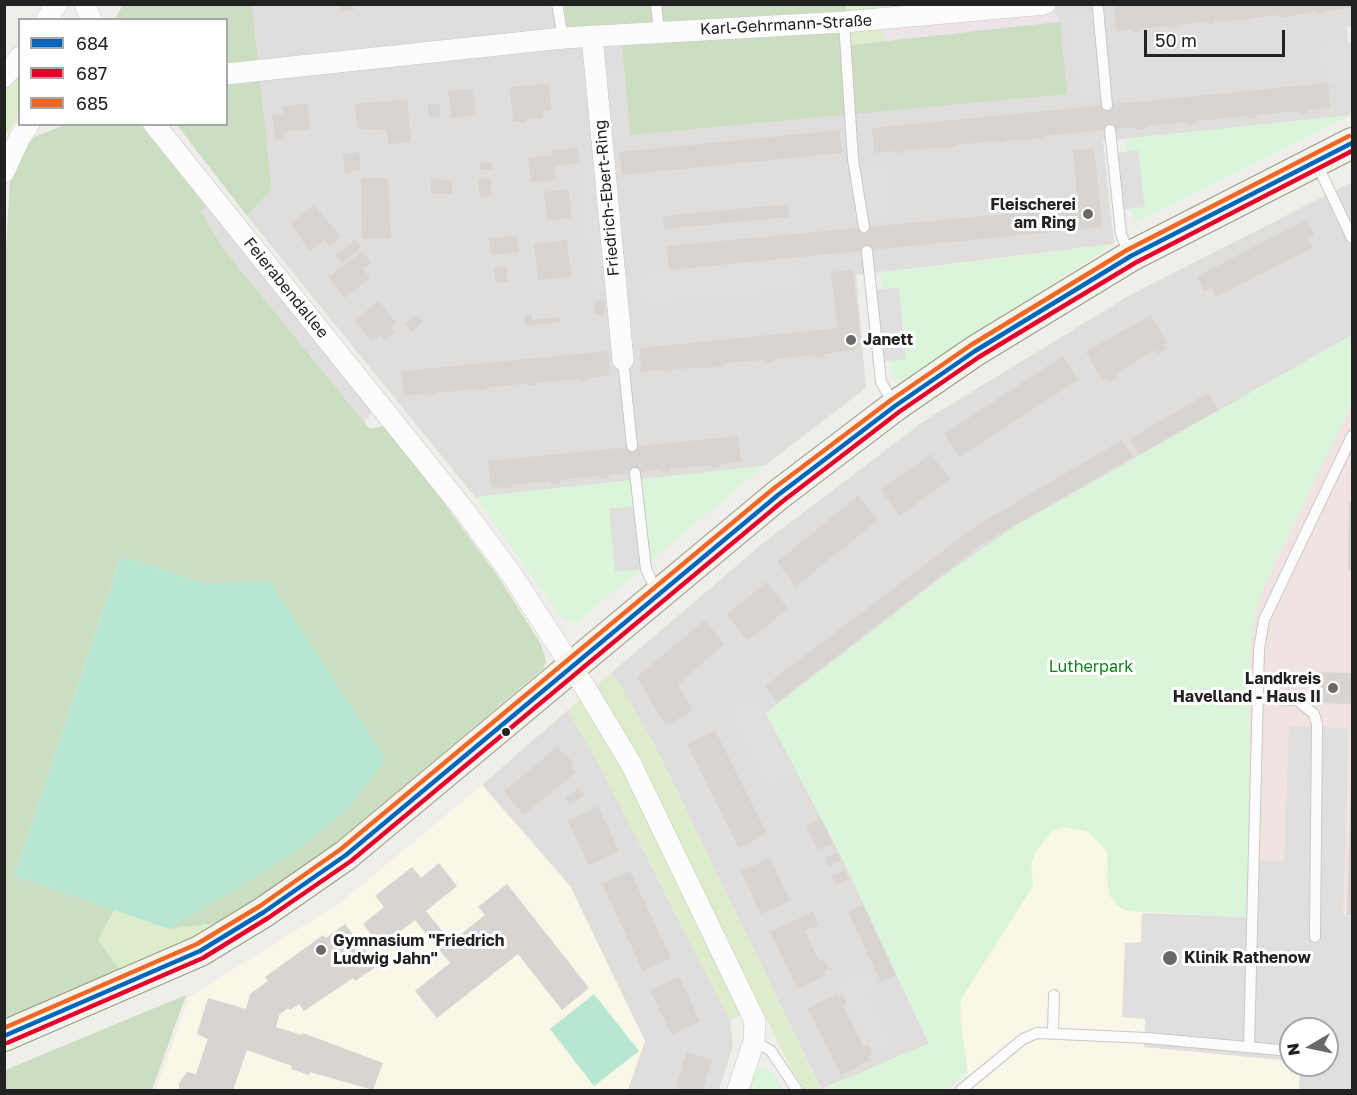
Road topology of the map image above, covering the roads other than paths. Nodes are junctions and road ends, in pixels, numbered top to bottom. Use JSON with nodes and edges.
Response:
{"nodes":[{"id":1,"x":57,"y":4,"type":"edge"},
{"id":2,"x":557,"y":4,"type":"edge"},
{"id":3,"x":656,"y":4,"type":"edge"},
{"id":4,"x":1045,"y":4,"type":"edge"},
{"id":5,"x":1098,"y":9,"type":"dead end"},
{"id":6,"x":47,"y":18,"type":"edge"},
{"id":7,"x":853,"y":19,"type":"junction"},
{"id":8,"x":659,"y":31,"type":"junction"},
{"id":9,"x":592,"y":36,"type":"junction"},
{"id":10,"x":563,"y":38,"type":"junction"},
{"id":11,"x":228,"y":74,"type":"edge"},
{"id":12,"x":1107,"y":105,"type":"dead end"},
{"id":13,"x":28,"y":126,"type":"edge"},
{"id":14,"x":156,"y":126,"type":"edge"},
{"id":15,"x":1110,"y":129,"type":"dead end"},
{"id":16,"x":1353,"y":144,"type":"edge"},
{"id":17,"x":1316,"y":162,"type":"junction"},
{"id":18,"x":4,"y":172,"type":"edge"},
{"id":19,"x":864,"y":227,"type":"dead end"},
{"id":20,"x":1353,"y":238,"type":"edge"},
{"id":21,"x":867,"y":251,"type":"dead end"},
{"id":22,"x":1131,"y":256,"type":"junction"},
{"id":23,"x":623,"y":360,"type":"joint"},
{"id":24,"x":895,"y":406,"type":"junction"},
{"id":25,"x":1353,"y":436,"type":"edge"},
{"id":26,"x":632,"y":446,"type":"dead end"},
{"id":27,"x":635,"y":472,"type":"dead end"},
{"id":28,"x":658,"y":595,"type":"junction"},
{"id":29,"x":573,"y":666,"type":"junction"},
{"id":30,"x":1258,"y":698,"type":"junction"},
{"id":31,"x":1315,"y":937,"type":"dead end"},
{"id":32,"x":1054,"y":995,"type":"dead end"},
{"id":33,"x":1053,"y":1032,"type":"junction"},
{"id":34,"x":4,"y":1036,"type":"edge"},
{"id":35,"x":754,"y":1041,"type":"junction"},
{"id":36,"x":1249,"y":1047,"type":"junction"},
{"id":37,"x":1279,"y":1050,"type":"edge"},
{"id":38,"x":738,"y":1090,"type":"edge"},
{"id":39,"x":797,"y":1090,"type":"edge"},
{"id":40,"x":961,"y":1090,"type":"edge"}],
"edges":[{"from":1,"to":6,"type":"street"},
{"from":2,"to":10,"type":"lane"},
{"from":3,"to":8,"type":"lane"},
{"from":4,"to":7,"type":"street","name":"Karl-Gehrmann-Straße"},
{"from":5,"to":12,"type":"lane"},
{"from":7,"to":8,"type":"street","name":"Karl-Gehrmann-Straße"},
{"from":7,"to":19,"type":"lane"},
{"from":8,"to":9,"type":"street","name":"Karl-Gehrmann-Straße"},
{"from":9,"to":10,"type":"street","name":"Karl-Gehrmann-Straße"},
{"from":9,"to":23,"type":"street","name":"Friedrich-Ebert-Ring"},
{"from":10,"to":11,"type":"street","name":"Karl-Gehrmann-Straße"},
{"from":13,"to":18,"type":"street"},
{"from":14,"to":29,"type":"street","name":"Feierabendallee"},
{"from":15,"to":22,"type":"lane"},
{"from":16,"to":17,"type":"main road"},
{"from":17,"to":20,"type":"lane"},
{"from":17,"to":22,"type":"main road"},
{"from":21,"to":24,"type":"lane"},
{"from":22,"to":24,"type":"main road"},
{"from":23,"to":26,"type":"lane"},
{"from":24,"to":28,"type":"main road"},
{"from":25,"to":30,"type":"lane"},
{"from":27,"to":28,"type":"lane"},
{"from":28,"to":29,"type":"main road"},
{"from":29,"to":34,"type":"main road"},
{"from":29,"to":35,"type":"street","name":"Feierabendallee"},
{"from":30,"to":31,"type":"lane"},
{"from":30,"to":36,"type":"lane"},
{"from":32,"to":33,"type":"lane"},
{"from":33,"to":36,"type":"lane"},
{"from":33,"to":40,"type":"lane"},
{"from":35,"to":38,"type":"street"},
{"from":35,"to":39,"type":"lane"},
{"from":36,"to":37,"type":"lane"}]}
